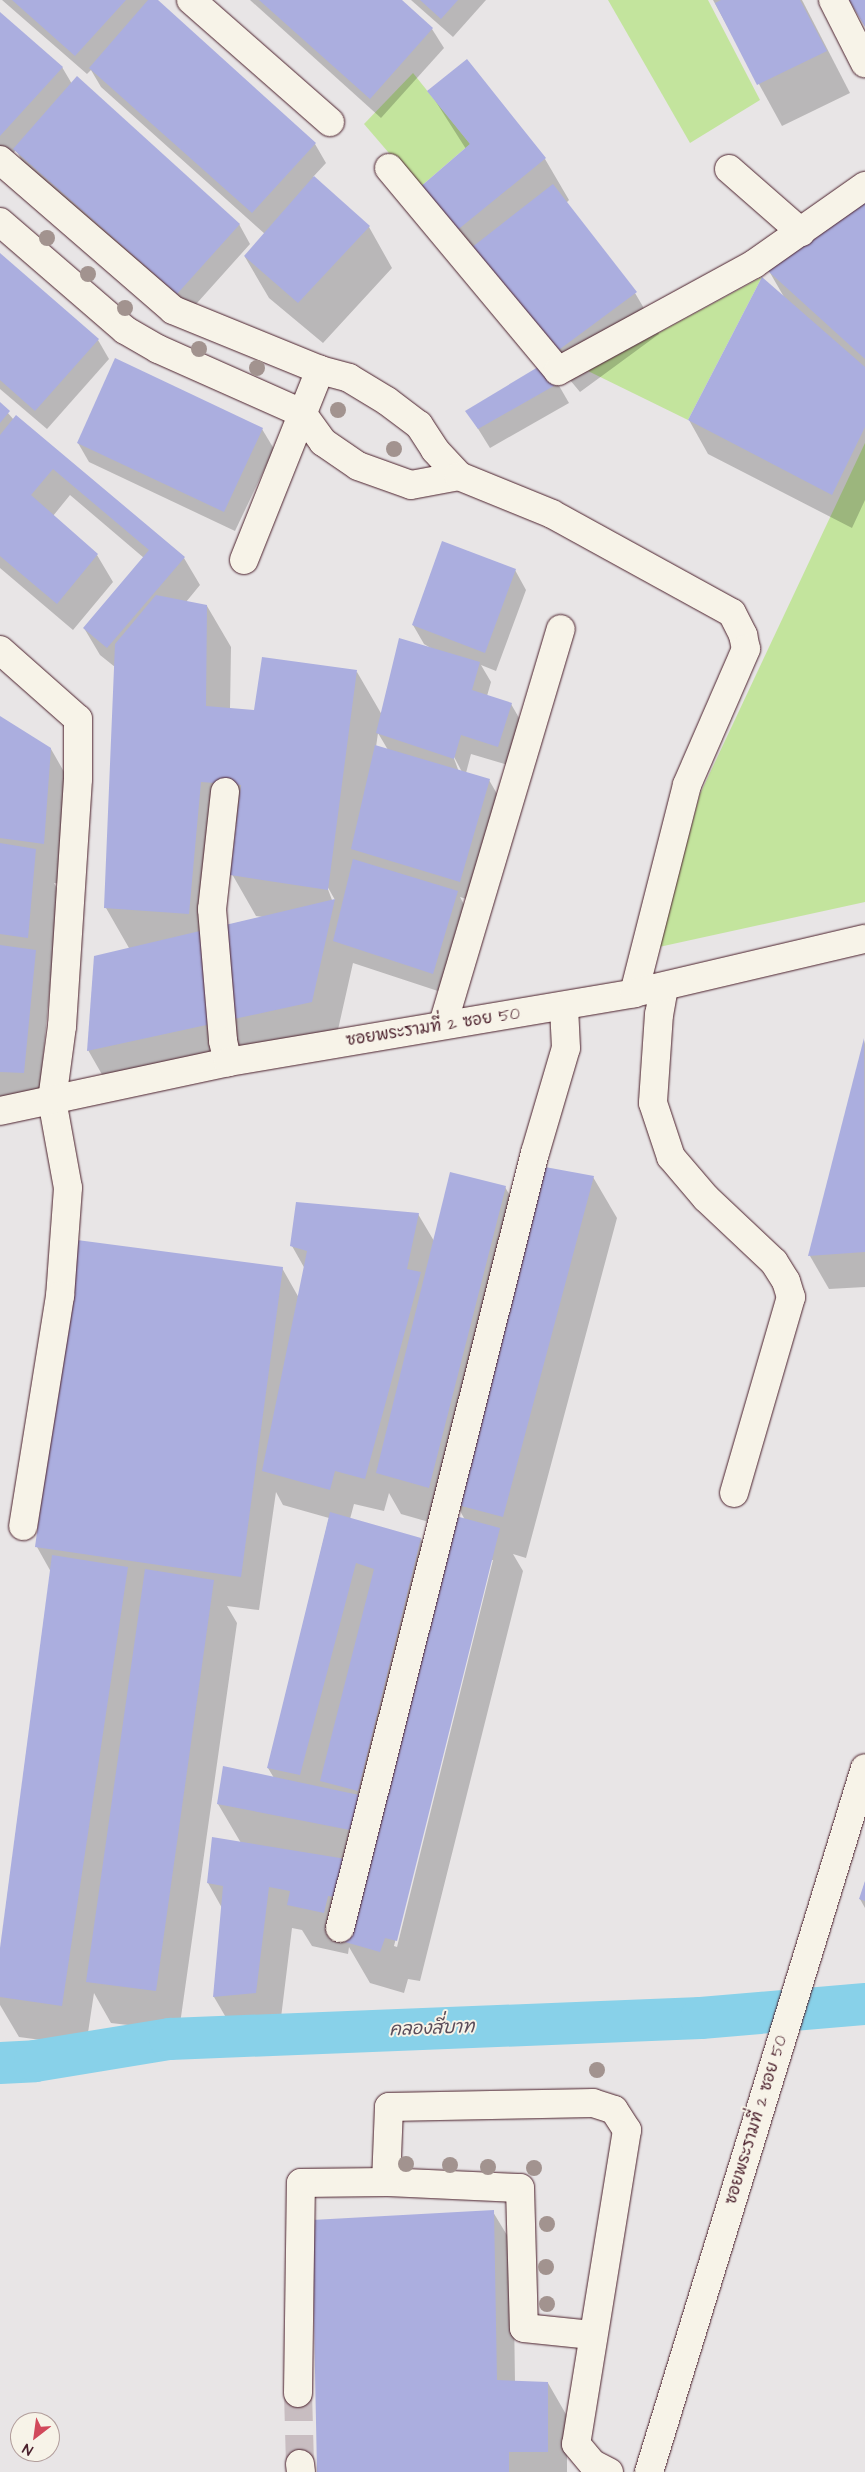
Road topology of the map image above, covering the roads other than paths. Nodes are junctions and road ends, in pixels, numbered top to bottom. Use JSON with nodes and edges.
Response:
{"nodes":[{"id":1,"x":191,"y":0,"type":"edge"},
{"id":2,"x":833,"y":0,"type":"edge"},
{"id":3,"x":865,"y":63,"type":"edge"},
{"id":4,"x":330,"y":122,"type":"dead end"},
{"id":5,"x":0,"y":160,"type":"edge"},
{"id":6,"x":388,"y":168,"type":"dead end"},
{"id":7,"x":729,"y":169,"type":"dead end"},
{"id":8,"x":865,"y":186,"type":"edge"},
{"id":9,"x":0,"y":222,"type":"edge"},
{"id":10,"x":801,"y":232,"type":"junction"},
{"id":11,"x":320,"y":370,"type":"junction"},
{"id":12,"x":302,"y":412,"type":"junction"},
{"id":13,"x":459,"y":476,"type":"junction"},
{"id":14,"x":244,"y":560,"type":"dead end"},
{"id":15,"x":561,"y":629,"type":"dead end"},
{"id":16,"x":0,"y":650,"type":"edge"},
{"id":17,"x":225,"y":792,"type":"dead end"},
{"id":18,"x":865,"y":939,"type":"edge"},
{"id":19,"x":664,"y":987,"type":"junction"},
{"id":20,"x":634,"y":993,"type":"junction"},
{"id":21,"x":564,"y":1007,"type":"junction"},
{"id":22,"x":443,"y":1024,"type":"junction"},
{"id":23,"x":228,"y":1062,"type":"junction"},
{"id":24,"x":52,"y":1100,"type":"junction"},
{"id":25,"x":0,"y":1111,"type":"edge"},
{"id":26,"x":734,"y":1493,"type":"dead end"},
{"id":27,"x":23,"y":1526,"type":"dead end"},
{"id":28,"x":865,"y":1768,"type":"edge"},
{"id":29,"x":340,"y":1928,"type":"dead end"},
{"id":30,"x":386,"y":2182,"type":"junction"},
{"id":31,"x":592,"y":2335,"type":"junction"},
{"id":32,"x":298,"y":2393,"type":"tunnel mouth"},
{"id":33,"x":609,"y":2472,"type":"edge"},
{"id":34,"x":649,"y":2472,"type":"edge"}],
"edges":[{"from":1,"to":4,"type":"street"},
{"from":2,"to":3,"type":"street"},
{"from":5,"to":11,"type":"street"},
{"from":6,"to":10,"type":"street"},
{"from":7,"to":10,"type":"street"},
{"from":8,"to":10,"type":"street"},
{"from":9,"to":12,"type":"street"},
{"from":11,"to":12,"type":"street"},
{"from":11,"to":13,"type":"street"},
{"from":12,"to":13,"type":"street"},
{"from":12,"to":14,"type":"street"},
{"from":13,"to":20,"type":"street"},
{"from":15,"to":22,"type":"street"},
{"from":16,"to":24,"type":"street"},
{"from":17,"to":23,"type":"street"},
{"from":18,"to":19,"type":"street","name":"ซอยพระรามที่ 2 ซอย 50"},
{"from":19,"to":20,"type":"street","name":"ซอยพระรามที่ 2 ซอย 50"},
{"from":19,"to":26,"type":"street"},
{"from":20,"to":21,"type":"street","name":"ซอยพระรามที่ 2 ซอย 50"},
{"from":21,"to":22,"type":"street","name":"ซอยพระรามที่ 2 ซอย 50"},
{"from":21,"to":29,"type":"street"},
{"from":22,"to":23,"type":"street","name":"ซอยพระรามที่ 2 ซอย 50"},
{"from":23,"to":24,"type":"street","name":"ซอยพระรามที่ 2 ซอย 50"},
{"from":24,"to":25,"type":"street","name":"ซอยพระรามที่ 2 ซอย 50"},
{"from":24,"to":27,"type":"street"},
{"from":28,"to":34,"type":"street","name":"ซอยพระรามที่ 2 ซอย 50"},
{"from":30,"to":31,"type":"street"},
{"from":30,"to":31,"type":"street"},
{"from":30,"to":32,"type":"street"},
{"from":31,"to":33,"type":"street"}]}
